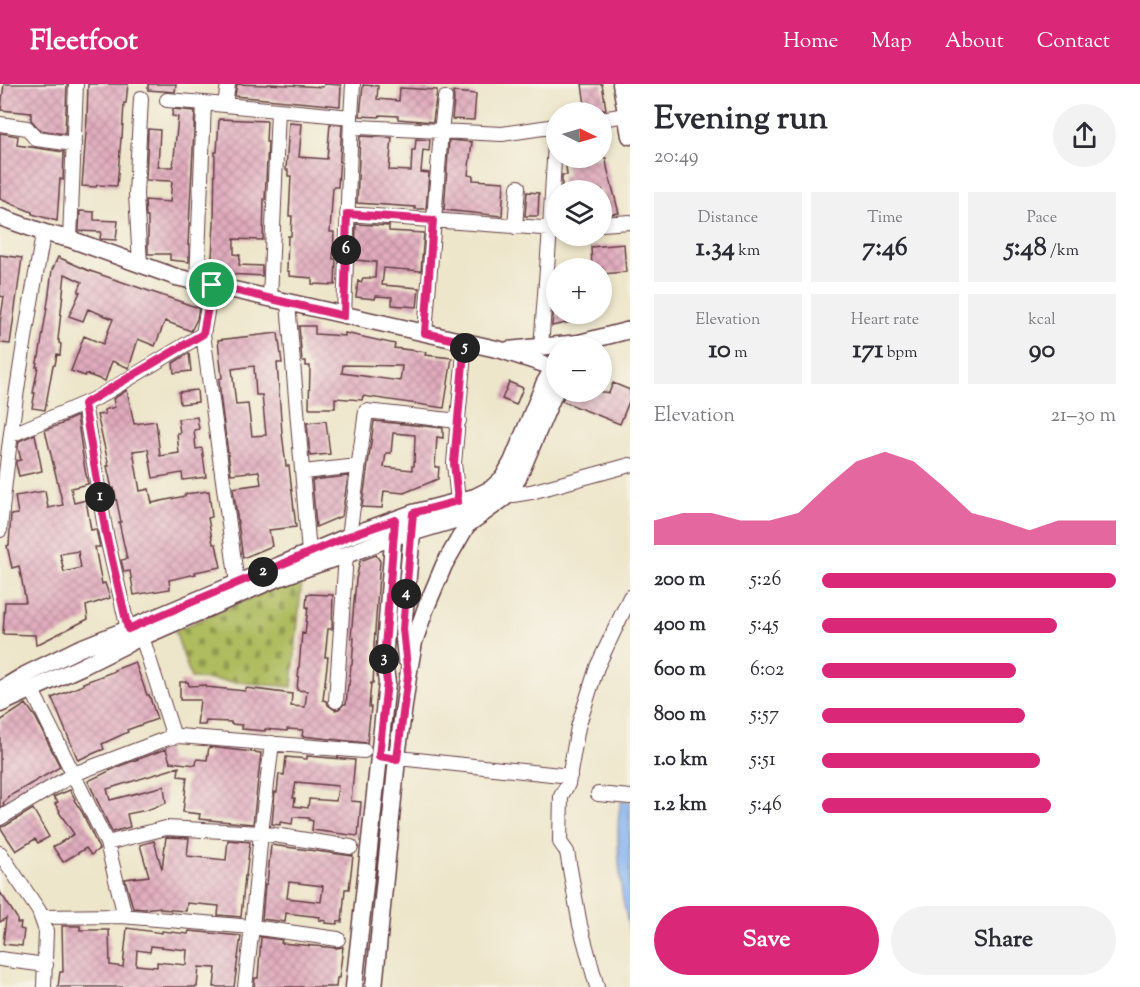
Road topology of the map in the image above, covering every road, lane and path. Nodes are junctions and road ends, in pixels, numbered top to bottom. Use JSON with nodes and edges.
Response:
{"nodes":[{"id":1,"x":76,"y":84,"type":"edge"},
{"id":2,"x":228,"y":84,"type":"edge"},
{"id":3,"x":353,"y":84,"type":"edge"},
{"id":4,"x":621,"y":84,"type":"edge"},
{"id":5,"x":629,"y":84,"type":"edge"},
{"id":6,"x":630,"y":93,"type":"edge"},
{"id":7,"x":141,"y":98,"type":"dead end"},
{"id":8,"x":445,"y":98,"type":"dead end"},
{"id":9,"x":167,"y":100,"type":"dead end"},
{"id":10,"x":204,"y":103,"type":"junction"},
{"id":11,"x":225,"y":105,"type":"junction"},
{"id":12,"x":278,"y":110,"type":"junction"},
{"id":13,"x":626,"y":115,"type":"junction"},
{"id":14,"x":612,"y":117,"type":"edge"},
{"id":15,"x":354,"y":122,"type":"junction"},
{"id":16,"x":0,"y":124,"type":"edge"},
{"id":17,"x":546,"y":127,"type":"edge"},
{"id":18,"x":441,"y":130,"type":"junction"},
{"id":19,"x":630,"y":136,"type":"edge"},
{"id":20,"x":74,"y":144,"type":"junction"},
{"id":21,"x":518,"y":187,"type":"dead end"},
{"id":22,"x":347,"y":214,"type":"junction"},
{"id":23,"x":0,"y":217,"type":"edge"},
{"id":24,"x":433,"y":220,"type":"junction"},
{"id":25,"x":630,"y":222,"type":"edge"},
{"id":26,"x":612,"y":223,"type":"edge"},
{"id":27,"x":515,"y":226,"type":"junction"},
{"id":28,"x":546,"y":228,"type":"edge"},
{"id":29,"x":45,"y":233,"type":"junction"},
{"id":30,"x":70,"y":238,"type":"junction"},
{"id":31,"x":551,"y":246,"type":"edge"},
{"id":32,"x":140,"y":264,"type":"junction"},
{"id":33,"x":205,"y":284,"type":"junction"},
{"id":34,"x":270,"y":298,"type":"junction"},
{"id":35,"x":288,"y":303,"type":"junction"},
{"id":36,"x":344,"y":316,"type":"junction"},
{"id":37,"x":630,"y":330,"type":"edge"},
{"id":38,"x":425,"y":333,"type":"junction"},
{"id":39,"x":203,"y":334,"type":"junction"},
{"id":40,"x":609,"y":336,"type":"edge"},
{"id":41,"x":630,"y":341,"type":"edge"},
{"id":42,"x":465,"y":342,"type":"junction"},
{"id":43,"x":612,"y":346,"type":"edge"},
{"id":44,"x":541,"y":347,"type":"junction"},
{"id":45,"x":546,"y":347,"type":"edge"},
{"id":46,"x":501,"y":351,"type":"junction"},
{"id":47,"x":546,"y":364,"type":"edge"},
{"id":48,"x":546,"y":381,"type":"edge"},
{"id":49,"x":550,"y":402,"type":"edge"},
{"id":50,"x":84,"y":404,"type":"junction"},
{"id":51,"x":459,"y":422,"type":"junction"},
{"id":52,"x":11,"y":435,"type":"junction"},
{"id":53,"x":630,"y":465,"type":"edge"},
{"id":54,"x":358,"y":466,"type":"junction"},
{"id":55,"x":3,"y":470,"type":"edge"},
{"id":56,"x":303,"y":472,"type":"junction"},
{"id":57,"x":507,"y":496,"type":"junction"},
{"id":58,"x":458,"y":501,"type":"junction"},
{"id":59,"x":485,"y":511,"type":"junction"},
{"id":60,"x":403,"y":526,"type":"junction"},
{"id":61,"x":0,"y":530,"type":"edge"},
{"id":62,"x":349,"y":536,"type":"junction"},
{"id":63,"x":309,"y":553,"type":"junction"},
{"id":64,"x":346,"y":555,"type":"junction"},
{"id":65,"x":237,"y":583,"type":"junction"},
{"id":66,"x":630,"y":597,"type":"edge"},
{"id":67,"x":135,"y":633,"type":"junction"},
{"id":68,"x":407,"y":684,"type":"junction"},
{"id":69,"x":33,"y":687,"type":"junction"},
{"id":70,"x":386,"y":689,"type":"junction"},
{"id":71,"x":0,"y":690,"type":"edge"},
{"id":72,"x":336,"y":701,"type":"dead end"},
{"id":73,"x":0,"y":702,"type":"edge"},
{"id":74,"x":174,"y":737,"type":"junction"},
{"id":75,"x":272,"y":743,"type":"junction"},
{"id":76,"x":371,"y":754,"type":"junction"},
{"id":77,"x":397,"y":759,"type":"junction"},
{"id":78,"x":74,"y":774,"type":"junction"},
{"id":79,"x":570,"y":776,"type":"junction"},
{"id":80,"x":598,"y":794,"type":"dead end"},
{"id":81,"x":630,"y":797,"type":"edge"},
{"id":82,"x":0,"y":818,"type":"edge"},
{"id":83,"x":261,"y":833,"type":"junction"},
{"id":84,"x":107,"y":843,"type":"junction"},
{"id":85,"x":351,"y":847,"type":"dead end"},
{"id":86,"x":0,"y":853,"type":"edge"},
{"id":87,"x":40,"y":916,"type":"junction"},
{"id":88,"x":125,"y":916,"type":"junction"},
{"id":89,"x":252,"y":927,"type":"junction"},
{"id":90,"x":338,"y":939,"type":"dead end"},
{"id":91,"x":0,"y":959,"type":"edge"},
{"id":92,"x":46,"y":965,"type":"junction"},
{"id":93,"x":44,"y":987,"type":"edge"},
{"id":94,"x":245,"y":987,"type":"edge"},
{"id":95,"x":354,"y":987,"type":"edge"},
{"id":96,"x":374,"y":987,"type":"edge"},
{"id":97,"x":597,"y":987,"type":"edge"}],
"edges":[{"from":1,"to":20,"type":"street"},
{"from":2,"to":11,"type":"street"},
{"from":3,"to":15,"type":"street"},
{"from":4,"to":13,"type":"main road"},
{"from":5,"to":6,"type":"street"},
{"from":7,"to":32,"type":"street"},
{"from":8,"to":18,"type":"street"},
{"from":9,"to":10,"type":"street"},
{"from":10,"to":11,"type":"street"},
{"from":10,"to":33,"type":"street"},
{"from":11,"to":12,"type":"street"},
{"from":12,"to":15,"type":"street"},
{"from":12,"to":34,"type":"street"},
{"from":13,"to":14,"type":"street"},
{"from":13,"to":19,"type":"main road"},
{"from":15,"to":18,"type":"street"},
{"from":15,"to":22,"type":"street"},
{"from":16,"to":20,"type":"street"},
{"from":17,"to":18,"type":"street"},
{"from":18,"to":24,"type":"street"},
{"from":20,"to":30,"type":"street"},
{"from":21,"to":27,"type":"street"},
{"from":22,"to":24,"type":"street"},
{"from":22,"to":36,"type":"street"},
{"from":23,"to":29,"type":"main road"},
{"from":24,"to":27,"type":"street"},
{"from":24,"to":38,"type":"street"},
{"from":25,"to":26,"type":"street"},
{"from":27,"to":28,"type":"street"},
{"from":29,"to":30,"type":"main road"},
{"from":29,"to":52,"type":"street"},
{"from":30,"to":32,"type":"main road"},
{"from":31,"to":44,"type":"street"},
{"from":32,"to":33,"type":"main road"},
{"from":33,"to":34,"type":"main road"},
{"from":33,"to":39,"type":"street"},
{"from":34,"to":35,"type":"main road"},
{"from":35,"to":36,"type":"main road"},
{"from":35,"to":56,"type":"street"},
{"from":36,"to":38,"type":"main road"},
{"from":37,"to":40,"type":"main road"},
{"from":38,"to":42,"type":"main road"},
{"from":39,"to":50,"type":"street"},
{"from":39,"to":65,"type":"street"},
{"from":41,"to":43,"type":"main road"},
{"from":42,"to":46,"type":"main road"},
{"from":42,"to":51,"type":"street"},
{"from":44,"to":45,"type":"main road"},
{"from":44,"to":46,"type":"main road"},
{"from":46,"to":47,"type":"main road"},
{"from":48,"to":58,"type":"main road"},
{"from":49,"to":57,"type":"main road"},
{"from":50,"to":52,"type":"street"},
{"from":50,"to":67,"type":"street"},
{"from":51,"to":54,"type":"street"},
{"from":51,"to":58,"type":"street"},
{"from":52,"to":55,"type":"street"},
{"from":53,"to":57,"type":"street"},
{"from":54,"to":56,"type":"street"},
{"from":54,"to":62,"type":"street"},
{"from":55,"to":61,"type":"street"},
{"from":56,"to":63,"type":"street"},
{"from":57,"to":59,"type":"main road"},
{"from":57,"to":60,"type":"street"},
{"from":58,"to":60,"type":"main road"},
{"from":59,"to":60,"type":"main road"},
{"from":59,"to":68,"type":"main road"},
{"from":60,"to":62,"type":"main road"},
{"from":60,"to":64,"type":"main road"},
{"from":60,"to":68,"type":"main road"},
{"from":60,"to":69,"type":"street"},
{"from":60,"to":70,"type":"main road"},
{"from":62,"to":63,"type":"main road"},
{"from":63,"to":65,"type":"main road"},
{"from":64,"to":67,"type":"main road"},
{"from":64,"to":72,"type":"street"},
{"from":65,"to":67,"type":"main road"},
{"from":66,"to":79,"type":"street"},
{"from":67,"to":69,"type":"main road"},
{"from":67,"to":71,"type":"main road"},
{"from":67,"to":74,"type":"street"},
{"from":68,"to":70,"type":"main road"},
{"from":68,"to":77,"type":"main road"},
{"from":69,"to":73,"type":"main road"},
{"from":69,"to":78,"type":"street"},
{"from":70,"to":76,"type":"main road"},
{"from":74,"to":75,"type":"street"},
{"from":74,"to":78,"type":"street"},
{"from":75,"to":76,"type":"street"},
{"from":75,"to":83,"type":"street"},
{"from":76,"to":77,"type":"street"},
{"from":76,"to":95,"type":"main road"},
{"from":77,"to":79,"type":"street"},
{"from":77,"to":96,"type":"main road"},
{"from":78,"to":82,"type":"street"},
{"from":78,"to":84,"type":"street"},
{"from":79,"to":97,"type":"street"},
{"from":80,"to":81,"type":"street"},
{"from":83,"to":84,"type":"street"},
{"from":83,"to":85,"type":"street"},
{"from":83,"to":89,"type":"street"},
{"from":84,"to":88,"type":"street"},
{"from":86,"to":87,"type":"street"},
{"from":87,"to":88,"type":"street"},
{"from":87,"to":92,"type":"street"},
{"from":88,"to":89,"type":"street"},
{"from":89,"to":90,"type":"street"},
{"from":89,"to":94,"type":"street"},
{"from":91,"to":92,"type":"street"},
{"from":92,"to":93,"type":"street"}]}
